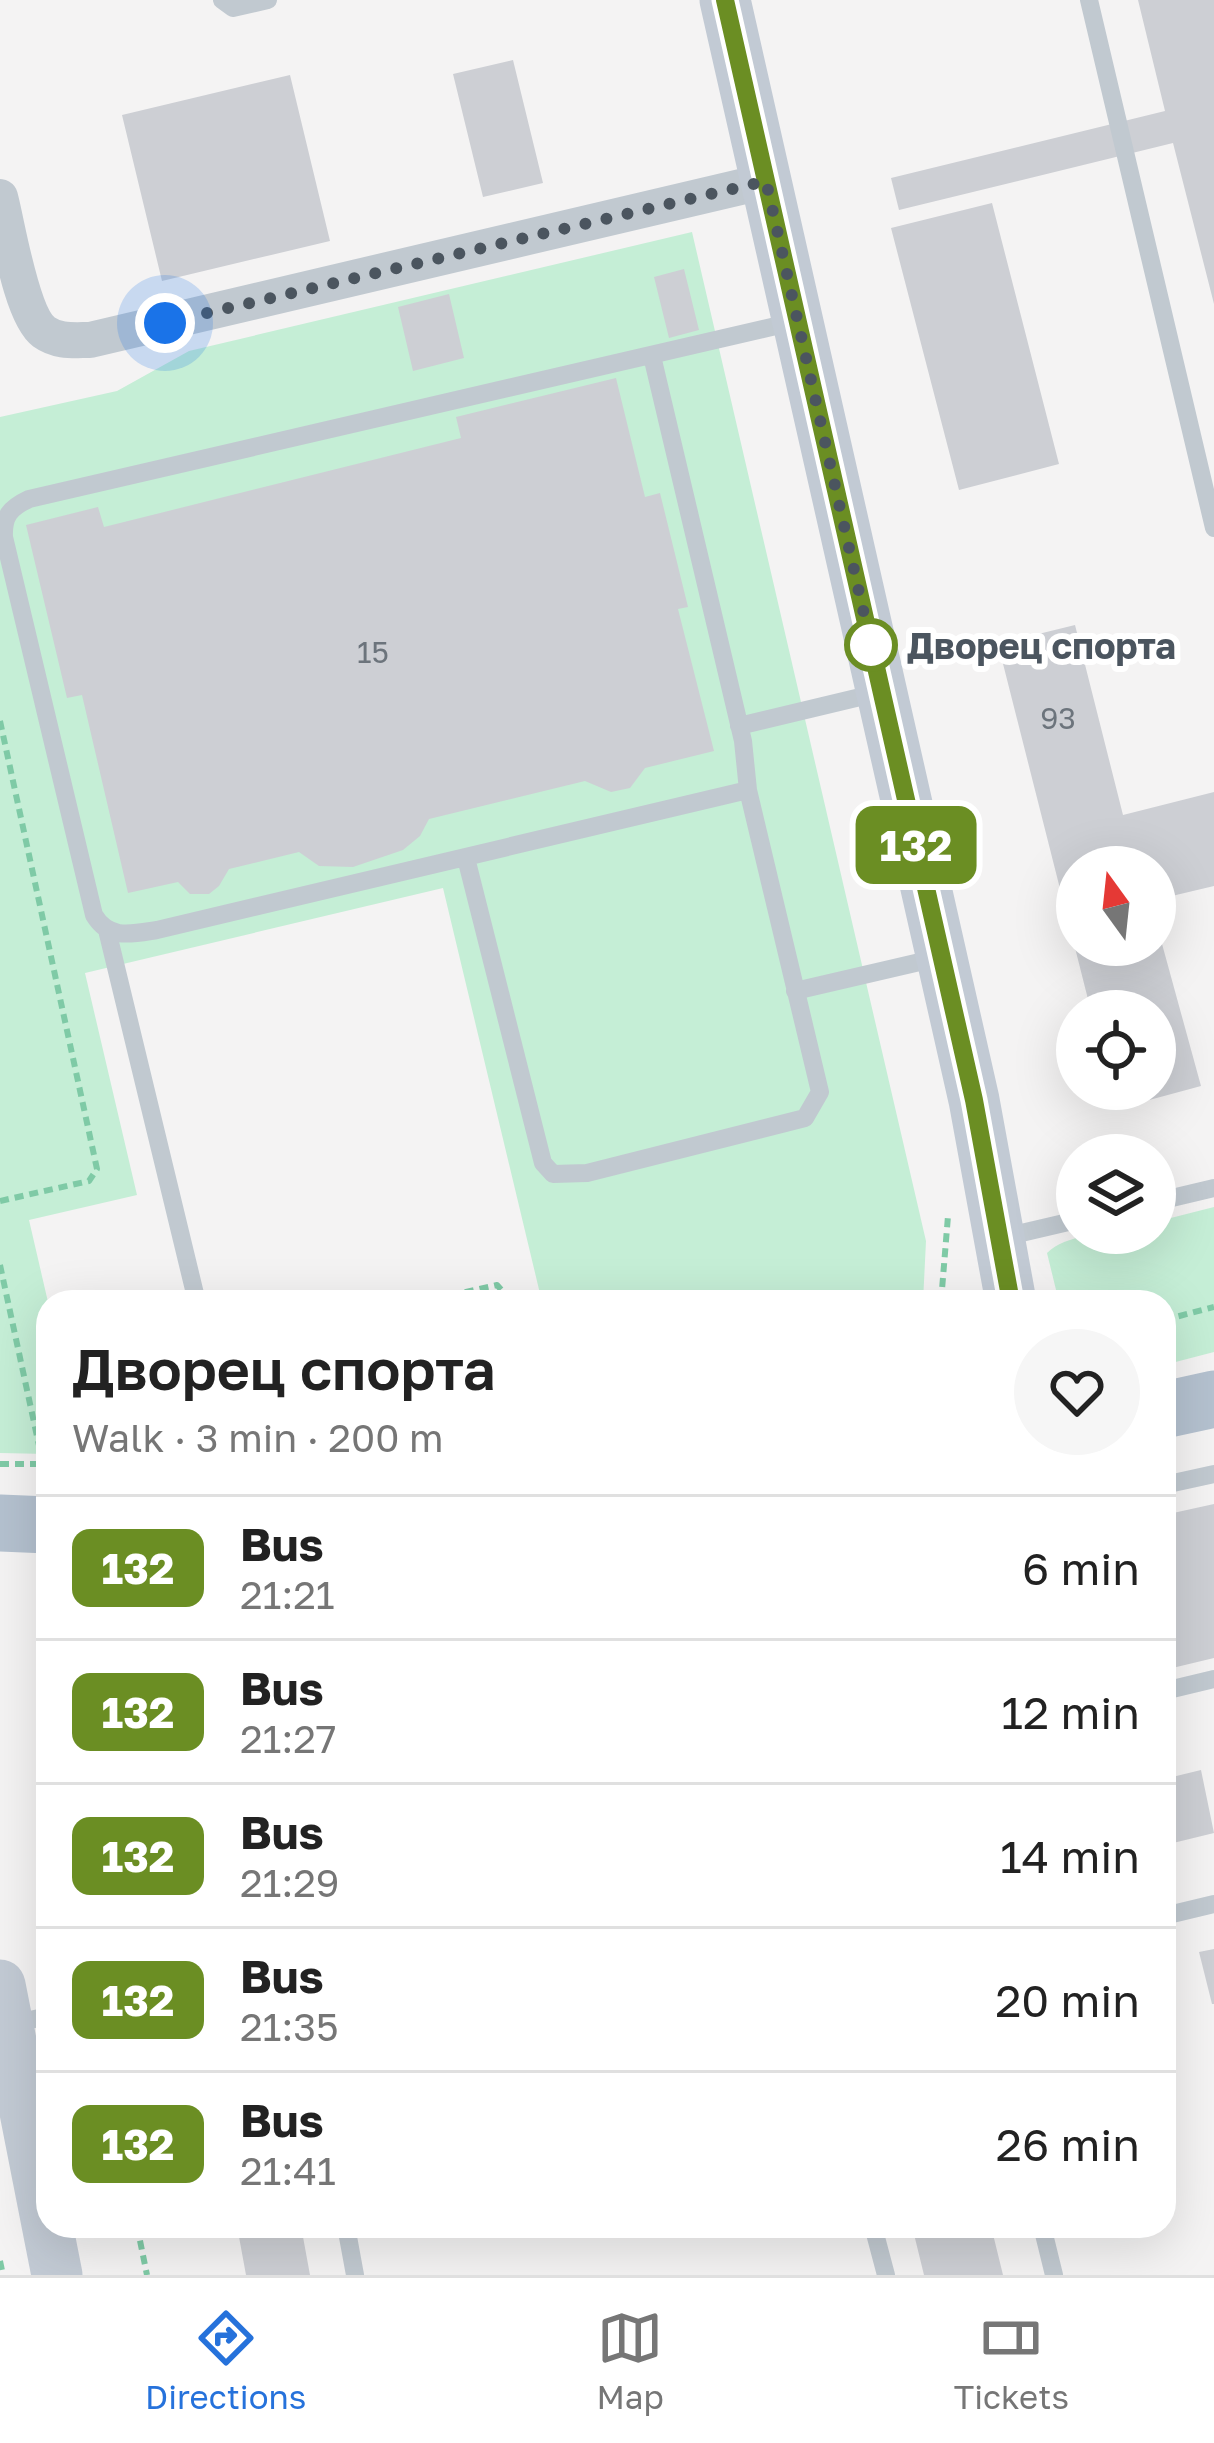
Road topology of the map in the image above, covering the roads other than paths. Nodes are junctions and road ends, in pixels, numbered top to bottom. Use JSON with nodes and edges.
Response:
{"nodes":[{"id":1,"x":222,"y":0,"type":"edge"},
{"id":2,"x":268,"y":0,"type":"edge"},
{"id":3,"x":725,"y":0,"type":"edge"},
{"id":4,"x":1089,"y":0,"type":"edge"},
{"id":5,"x":766,"y":181,"type":"junction"},
{"id":6,"x":0,"y":197,"type":"edge"},
{"id":7,"x":798,"y":321,"type":"junction"},
{"id":8,"x":652,"y":356,"type":"junction"},
{"id":9,"x":1214,"y":528,"type":"edge"},
{"id":10,"x":882,"y":692,"type":"junction"},
{"id":11,"x":739,"y":726,"type":"junction"},
{"id":12,"x":748,"y":790,"type":"junction"},
{"id":13,"x":466,"y":858,"type":"junction"},
{"id":14,"x":107,"y":930,"type":"junction"},
{"id":15,"x":941,"y":957,"type":"junction"},
{"id":16,"x":795,"y":991,"type":"junction"},
{"id":17,"x":1214,"y":1188,"type":"edge"},
{"id":18,"x":1176,"y":1197,"type":"edge"},
{"id":19,"x":1056,"y":1225,"type":"edge"},
{"id":20,"x":999,"y":1238,"type":"junction"},
{"id":21,"x":194,"y":1290,"type":"edge"},
{"id":22,"x":1009,"y":1290,"type":"edge"},
{"id":23,"x":1214,"y":1399,"type":"edge"},
{"id":24,"x":1176,"y":1407,"type":"edge"},
{"id":25,"x":1214,"y":1474,"type":"edge"},
{"id":26,"x":1176,"y":1482,"type":"edge"},
{"id":27,"x":0,"y":1523,"type":"edge"},
{"id":28,"x":36,"y":1524,"type":"edge"},
{"id":29,"x":1214,"y":1679,"type":"edge"},
{"id":30,"x":1176,"y":1688,"type":"edge"},
{"id":31,"x":1214,"y":1904,"type":"edge"},
{"id":32,"x":1176,"y":1913,"type":"edge"},
{"id":33,"x":19,"y":2008,"type":"edge"},
{"id":34,"x":36,"y":2127,"type":"edge"},
{"id":35,"x":52,"y":2238,"type":"edge"},
{"id":36,"x":348,"y":2238,"type":"edge"},
{"id":37,"x":876,"y":2238,"type":"edge"},
{"id":38,"x":1045,"y":2238,"type":"edge"},
{"id":39,"x":57,"y":2275,"type":"edge"},
{"id":40,"x":355,"y":2275,"type":"edge"},
{"id":41,"x":886,"y":2275,"type":"edge"},
{"id":42,"x":1054,"y":2275,"type":"edge"}],
"edges":[{"from":1,"to":2,"type":"lane"},
{"from":3,"to":5,"type":"street"},
{"from":4,"to":9,"type":"lane"},
{"from":5,"to":6,"type":"street"},
{"from":5,"to":7,"type":"street"},
{"from":7,"to":8,"type":"lane"},
{"from":7,"to":10,"type":"street"},
{"from":8,"to":11,"type":"lane"},
{"from":8,"to":14,"type":"lane"},
{"from":10,"to":11,"type":"lane"},
{"from":10,"to":15,"type":"street"},
{"from":11,"to":12,"type":"lane"},
{"from":12,"to":13,"type":"lane"},
{"from":12,"to":16,"type":"lane"},
{"from":13,"to":14,"type":"lane"},
{"from":13,"to":16,"type":"lane"},
{"from":14,"to":21,"type":"lane"},
{"from":15,"to":16,"type":"lane"},
{"from":15,"to":20,"type":"street"},
{"from":17,"to":18,"type":"lane"},
{"from":19,"to":20,"type":"lane"},
{"from":20,"to":22,"type":"street"},
{"from":23,"to":24,"type":"main road"},
{"from":25,"to":26,"type":"lane"},
{"from":27,"to":28,"type":"main road"},
{"from":29,"to":30,"type":"lane"},
{"from":31,"to":32,"type":"lane"},
{"from":33,"to":34,"type":"street"},
{"from":35,"to":39,"type":"street"},
{"from":36,"to":40,"type":"lane"},
{"from":37,"to":41,"type":"lane"},
{"from":38,"to":42,"type":"lane"}]}
